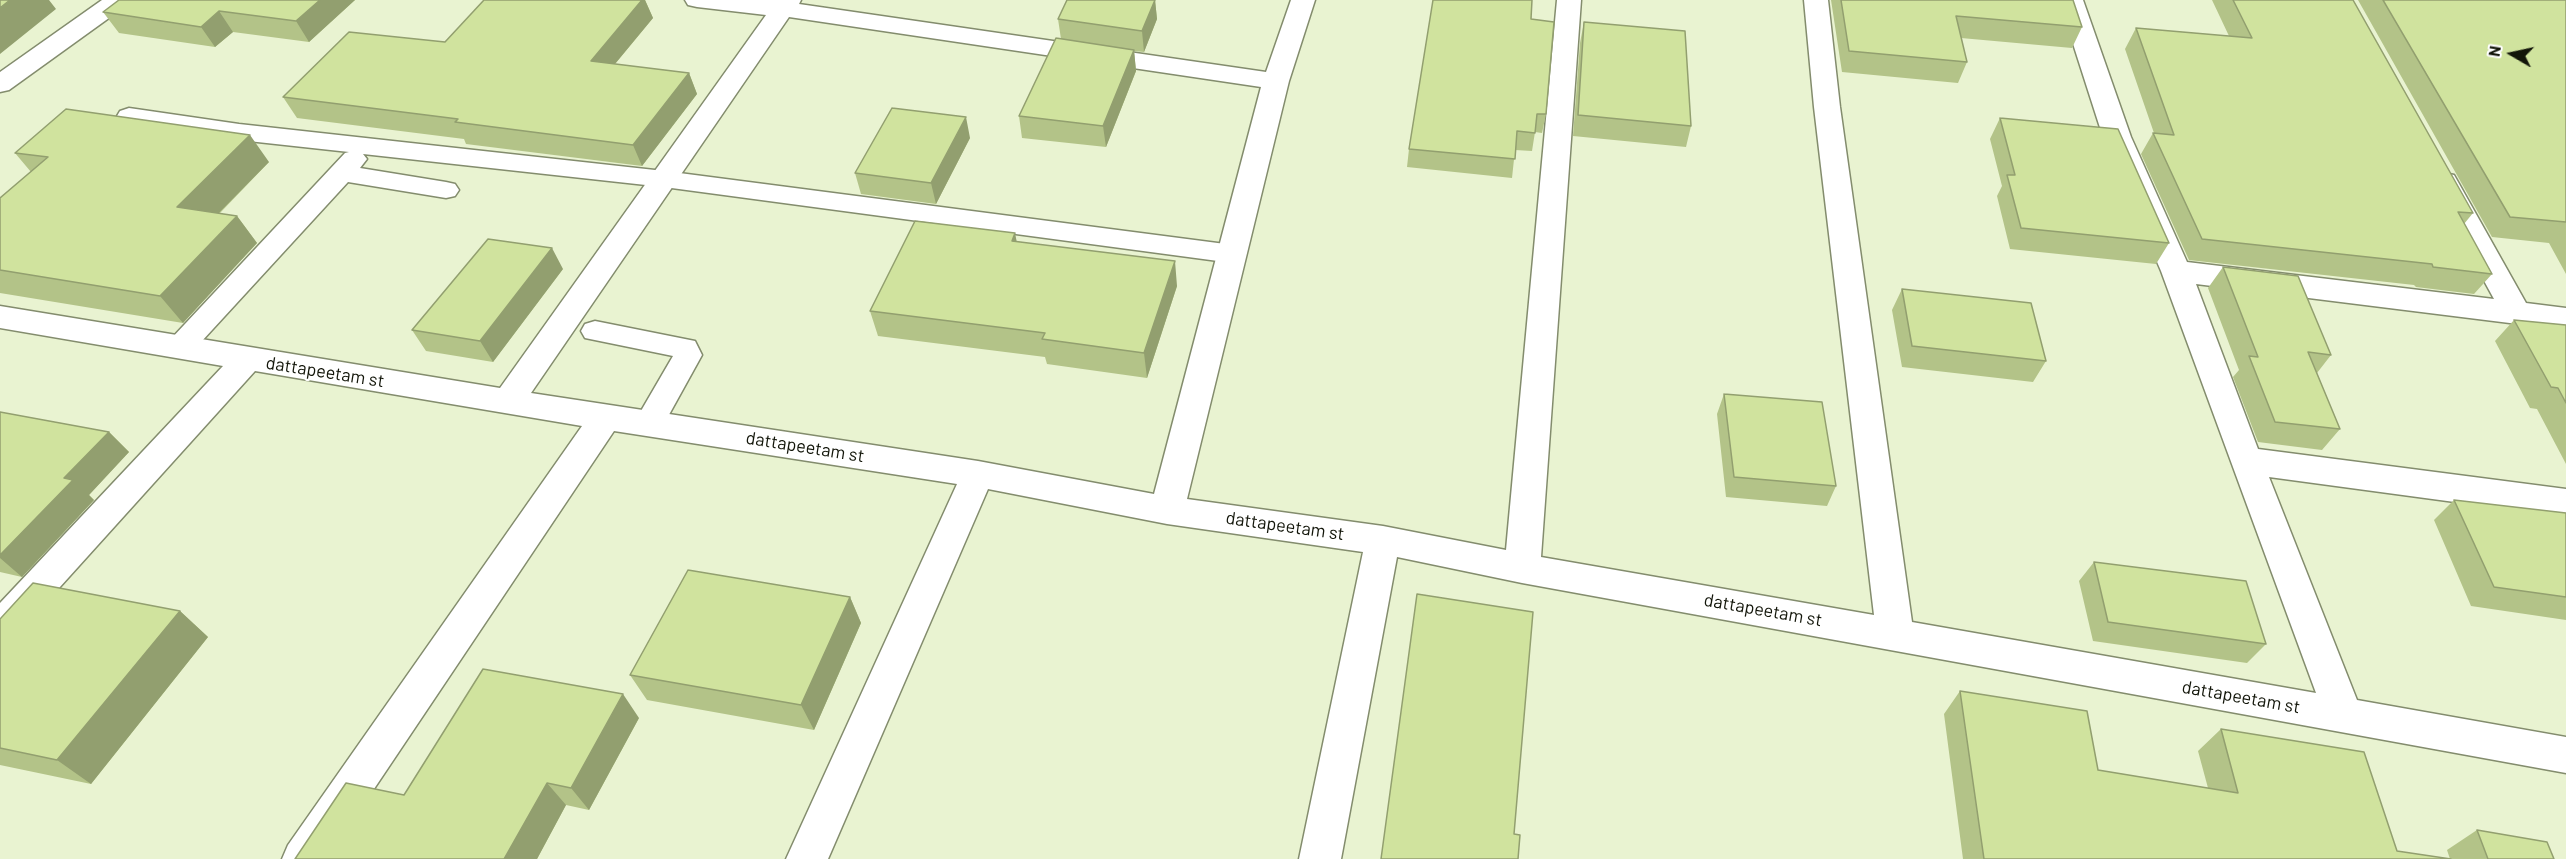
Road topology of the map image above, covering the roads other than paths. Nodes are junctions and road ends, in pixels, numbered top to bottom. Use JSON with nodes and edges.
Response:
{"nodes":[{"id":1,"x":118,"y":0,"type":"edge"},
{"id":2,"x":698,"y":0,"type":"edge"},
{"id":3,"x":1303,"y":0,"type":"edge"},
{"id":4,"x":1569,"y":0,"type":"edge"},
{"id":5,"x":1816,"y":0,"type":"edge"},
{"id":6,"x":2071,"y":0,"type":"edge"},
{"id":7,"x":786,"y":5,"type":"edge"},
{"id":8,"x":1276,"y":81,"type":"junction"},
{"id":9,"x":1,"y":82,"type":"edge"},
{"id":10,"x":129,"y":116,"type":"edge"},
{"id":11,"x":366,"y":146,"type":"junction"},
{"id":12,"x":2430,"y":157,"type":"edge"},
{"id":13,"x":342,"y":173,"type":"junction"},
{"id":14,"x":664,"y":179,"type":"junction"},
{"id":15,"x":446,"y":190,"type":"dead end"},
{"id":16,"x":1233,"y":254,"type":"junction"},
{"id":17,"x":2176,"y":271,"type":"junction"},
{"id":18,"x":2517,"y":314,"type":"junction"},
{"id":19,"x":0,"y":317,"type":"edge"},
{"id":20,"x":2566,"y":320,"type":"edge"},
{"id":21,"x":595,"y":331,"type":"dead end"},
{"id":22,"x":180,"y":348,"type":"junction"},
{"id":23,"x":248,"y":359,"type":"junction"},
{"id":24,"x":508,"y":402,"type":"junction"},
{"id":25,"x":606,"y":416,"type":"junction"},
{"id":26,"x":649,"y":423,"type":"junction"},
{"id":27,"x":2246,"y":461,"type":"junction"},
{"id":28,"x":978,"y":474,"type":"junction"},
{"id":29,"x":2566,"y":503,"type":"edge"},
{"id":30,"x":1167,"y":510,"type":"junction"},
{"id":31,"x":1383,"y":540,"type":"junction"},
{"id":32,"x":1522,"y":568,"type":"junction"},
{"id":33,"x":0,"y":628,"type":"edge"},
{"id":34,"x":1894,"y":633,"type":"junction"},
{"id":35,"x":2344,"y":716,"type":"junction"},
{"id":36,"x":2566,"y":754,"type":"edge"},
{"id":37,"x":303,"y":859,"type":"edge"},
{"id":38,"x":807,"y":859,"type":"edge"},
{"id":39,"x":1320,"y":859,"type":"edge"}],
"edges":[{"from":1,"to":9,"type":"street"},
{"from":2,"to":7,"type":"street"},
{"from":3,"to":8,"type":"street"},
{"from":4,"to":32,"type":"street"},
{"from":5,"to":34,"type":"street"},
{"from":6,"to":17,"type":"street"},
{"from":7,"to":8,"type":"street"},
{"from":7,"to":14,"type":"street"},
{"from":8,"to":16,"type":"street"},
{"from":10,"to":11,"type":"lane"},
{"from":11,"to":13,"type":"lane"},
{"from":11,"to":14,"type":"lane"},
{"from":12,"to":18,"type":"street"},
{"from":13,"to":15,"type":"lane"},
{"from":13,"to":22,"type":"lane"},
{"from":14,"to":16,"type":"lane"},
{"from":14,"to":24,"type":"street"},
{"from":16,"to":30,"type":"street"},
{"from":17,"to":18,"type":"street"},
{"from":17,"to":27,"type":"street"},
{"from":18,"to":20,"type":"street"},
{"from":19,"to":22,"type":"street","name":"dattapeetam st"},
{"from":21,"to":26,"type":"lane"},
{"from":22,"to":23,"type":"street","name":"dattapeetam st"},
{"from":23,"to":24,"type":"street","name":"dattapeetam st"},
{"from":23,"to":33,"type":"street"},
{"from":24,"to":25,"type":"street","name":"dattapeetam st"},
{"from":25,"to":26,"type":"street","name":"dattapeetam st"},
{"from":25,"to":37,"type":"street"},
{"from":26,"to":28,"type":"street","name":"dattapeetam st"},
{"from":27,"to":29,"type":"street"},
{"from":27,"to":35,"type":"street"},
{"from":28,"to":30,"type":"street","name":"dattapeetam st"},
{"from":28,"to":38,"type":"street"},
{"from":30,"to":31,"type":"street","name":"dattapeetam st"},
{"from":31,"to":32,"type":"street","name":"dattapeetam st"},
{"from":31,"to":39,"type":"street"},
{"from":32,"to":34,"type":"street","name":"dattapeetam st"},
{"from":34,"to":35,"type":"street","name":"dattapeetam st"},
{"from":35,"to":36,"type":"street","name":"dattapeetam st"}]}
